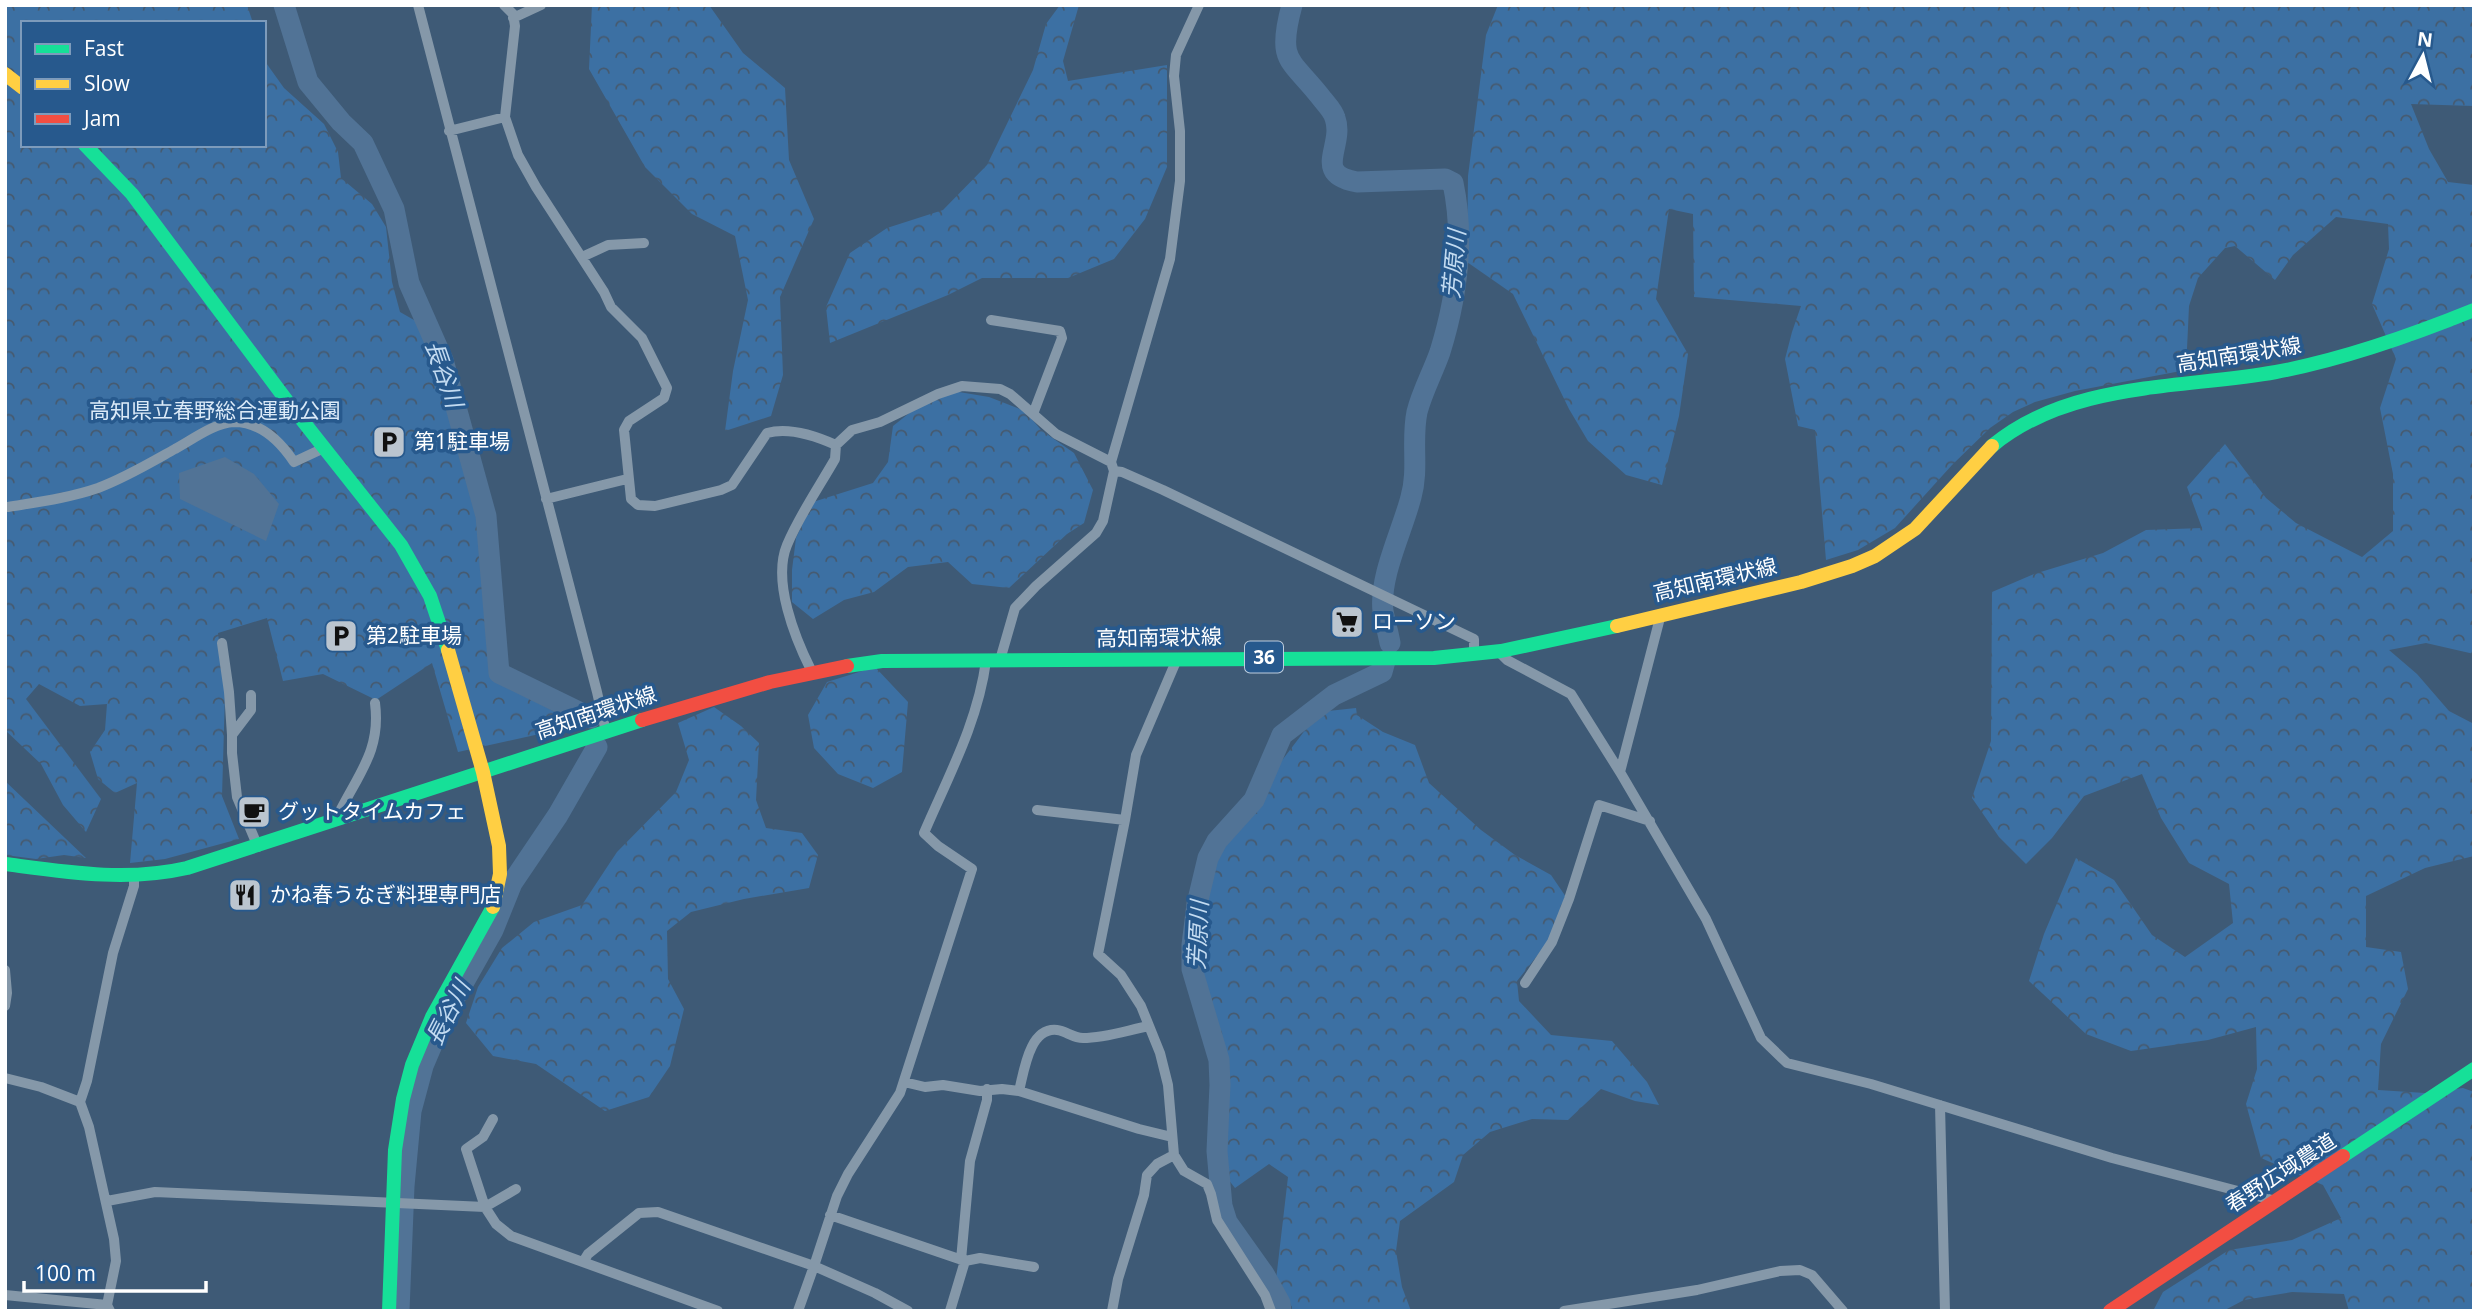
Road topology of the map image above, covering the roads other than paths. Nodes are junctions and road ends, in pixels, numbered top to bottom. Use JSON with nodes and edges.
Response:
{"nodes":[{"id":1,"x":418,"y":5,"type":"edge"},
{"id":2,"x":504,"y":5,"type":"edge"},
{"id":3,"x":541,"y":5,"type":"edge"},
{"id":4,"x":1199,"y":5,"type":"edge"},
{"id":5,"x":513,"y":18,"type":"junction"},
{"id":6,"x":5,"y":74,"type":"edge"},
{"id":7,"x":21,"y":86,"type":"edge"},
{"id":8,"x":505,"y":117,"type":"junction"},
{"id":9,"x":449,"y":131,"type":"junction"},
{"id":10,"x":87,"y":147,"type":"edge"},
{"id":11,"x":644,"y":243,"type":"dead end"},
{"id":12,"x":582,"y":257,"type":"junction"},
{"id":13,"x":2474,"y":310,"type":"edge"},
{"id":14,"x":990,"y":320,"type":"dead end"},
{"id":15,"x":1033,"y":414,"type":"junction"},
{"id":16,"x":836,"y":445,"type":"junction"},
{"id":17,"x":324,"y":448,"type":"junction"},
{"id":18,"x":1112,"y":467,"type":"junction"},
{"id":19,"x":627,"y":479,"type":"junction"},
{"id":20,"x":545,"y":499,"type":"junction"},
{"id":21,"x":8,"y":507,"type":"dead end"},
{"id":22,"x":1661,"y":614,"type":"junction"},
{"id":23,"x":222,"y":643,"type":"dead end"},
{"id":24,"x":1499,"y":652,"type":"junction"},
{"id":25,"x":1474,"y":655,"type":"junction"},
{"id":26,"x":1177,"y":659,"type":"junction"},
{"id":27,"x":993,"y":660,"type":"junction"},
{"id":28,"x":811,"y":670,"type":"junction"},
{"id":29,"x":251,"y":695,"type":"dead end"},
{"id":30,"x":375,"y":703,"type":"dead end"},
{"id":31,"x":606,"y":732,"type":"junction"},
{"id":32,"x":232,"y":735,"type":"junction"},
{"id":33,"x":483,"y":772,"type":"junction"},
{"id":34,"x":1620,"y":772,"type":"junction"},
{"id":35,"x":1037,"y":810,"type":"dead end"},
{"id":36,"x":340,"y":820,"type":"junction"},
{"id":37,"x":1125,"y":820,"type":"junction"},
{"id":38,"x":1650,"y":821,"type":"junction"},
{"id":39,"x":258,"y":847,"type":"junction"},
{"id":40,"x":5,"y":864,"type":"edge"},
{"id":41,"x":134,"y":876,"type":"junction"},
{"id":42,"x":5,"y":970,"type":"edge"},
{"id":43,"x":1525,"y":983,"type":"dead end"},
{"id":44,"x":5,"y":1006,"type":"edge"},
{"id":45,"x":1149,"y":1026,"type":"junction"},
{"id":46,"x":2473,"y":1070,"type":"edge"},
{"id":47,"x":5,"y":1078,"type":"edge"},
{"id":48,"x":904,"y":1082,"type":"junction"},
{"id":49,"x":987,"y":1089,"type":"junction"},
{"id":50,"x":1019,"y":1091,"type":"junction"},
{"id":51,"x":80,"y":1101,"type":"junction"},
{"id":52,"x":1940,"y":1105,"type":"junction"},
{"id":53,"x":493,"y":1119,"type":"dead end"},
{"id":54,"x":1172,"y":1138,"type":"junction"},
{"id":55,"x":1174,"y":1156,"type":"junction"},
{"id":56,"x":516,"y":1189,"type":"dead end"},
{"id":57,"x":107,"y":1200,"type":"junction"},
{"id":58,"x":2276,"y":1201,"type":"junction"},
{"id":59,"x":400,"y":1204,"type":"junction"},
{"id":60,"x":485,"y":1207,"type":"junction"},
{"id":61,"x":830,"y":1215,"type":"junction"},
{"id":62,"x":963,"y":1261,"type":"junction"},
{"id":63,"x":583,"y":1262,"type":"junction"},
{"id":64,"x":814,"y":1266,"type":"junction"},
{"id":65,"x":1034,"y":1267,"type":"dead end"},
{"id":66,"x":5,"y":1295,"type":"edge"},
{"id":67,"x":109,"y":1308,"type":"edge"},
{"id":68,"x":389,"y":1311,"type":"edge"},
{"id":69,"x":718,"y":1311,"type":"edge"},
{"id":70,"x":798,"y":1311,"type":"edge"},
{"id":71,"x":908,"y":1311,"type":"edge"},
{"id":72,"x":950,"y":1311,"type":"edge"},
{"id":73,"x":1112,"y":1311,"type":"edge"},
{"id":74,"x":1271,"y":1311,"type":"edge"},
{"id":75,"x":1564,"y":1311,"type":"edge"},
{"id":76,"x":1843,"y":1311,"type":"edge"},
{"id":77,"x":1945,"y":1311,"type":"edge"},
{"id":78,"x":2110,"y":1311,"type":"edge"}],
"edges":[{"from":1,"to":9,"type":"street"},
{"from":2,"to":5,"type":"street"},
{"from":3,"to":5,"type":"street"},
{"from":4,"to":18,"type":"street"},
{"from":5,"to":8,"type":"street"},
{"from":6,"to":7,"type":"main road"},
{"from":8,"to":9,"type":"street"},
{"from":8,"to":12,"type":"street"},
{"from":9,"to":20,"type":"street"},
{"from":10,"to":17,"type":"main road"},
{"from":11,"to":12,"type":"street"},
{"from":12,"to":19,"type":"street"},
{"from":13,"to":22,"type":"main road","name":"高知南環状線","number":"36"},
{"from":14,"to":15,"type":"street"},
{"from":15,"to":16,"type":"street"},
{"from":15,"to":18,"type":"street"},
{"from":16,"to":19,"type":"street"},
{"from":16,"to":28,"type":"street"},
{"from":17,"to":21,"type":"street"},
{"from":17,"to":33,"type":"main road"},
{"from":18,"to":25,"type":"street"},
{"from":18,"to":27,"type":"street"},
{"from":19,"to":20,"type":"street"},
{"from":20,"to":31,"type":"street"},
{"from":22,"to":24,"type":"main road","name":"高知南環状線","number":"36"},
{"from":22,"to":34,"type":"street"},
{"from":23,"to":32,"type":"street"},
{"from":24,"to":25,"type":"main road","name":"高知南環状線","number":"36"},
{"from":24,"to":34,"type":"street"},
{"from":25,"to":26,"type":"main road","name":"高知南環状線","number":"36"},
{"from":26,"to":27,"type":"main road","name":"高知南環状線","number":"36"},
{"from":26,"to":37,"type":"street"},
{"from":27,"to":28,"type":"main road","name":"高知南環状線","number":"36"},
{"from":27,"to":48,"type":"street"},
{"from":28,"to":31,"type":"main road","name":"高知南環状線","number":"36"},
{"from":29,"to":32,"type":"street"},
{"from":30,"to":36,"type":"street"},
{"from":31,"to":33,"type":"main road","name":"高知南環状線","number":"36"},
{"from":32,"to":39,"type":"street"},
{"from":33,"to":36,"type":"main road","name":"高知南環状線","number":"36"},
{"from":33,"to":59,"type":"main road"},
{"from":34,"to":38,"type":"street"},
{"from":35,"to":37,"type":"street"},
{"from":36,"to":39,"type":"main road","name":"高知南環状線","number":"36"},
{"from":37,"to":45,"type":"street"},
{"from":38,"to":43,"type":"street"},
{"from":38,"to":52,"type":"street"},
{"from":39,"to":41,"type":"main road","name":"高知南環状線","number":"36"},
{"from":40,"to":41,"type":"main road","name":"高知南環状線","number":"36"},
{"from":41,"to":51,"type":"street"},
{"from":42,"to":44,"type":"street"},
{"from":45,"to":50,"type":"street"},
{"from":45,"to":54,"type":"street"},
{"from":46,"to":58,"type":"main road","name":"春野広域農道"},
{"from":47,"to":51,"type":"street"},
{"from":48,"to":49,"type":"street"},
{"from":48,"to":61,"type":"street"},
{"from":49,"to":50,"type":"street"},
{"from":49,"to":62,"type":"street"},
{"from":50,"to":54,"type":"street"},
{"from":51,"to":57,"type":"street"},
{"from":52,"to":58,"type":"street"},
{"from":52,"to":77,"type":"street"},
{"from":53,"to":60,"type":"street"},
{"from":54,"to":55,"type":"street"},
{"from":55,"to":73,"type":"street"},
{"from":55,"to":74,"type":"street"},
{"from":56,"to":60,"type":"street"},
{"from":57,"to":59,"type":"street"},
{"from":57,"to":67,"type":"street"},
{"from":58,"to":78,"type":"main road","name":"春野広域農道"},
{"from":59,"to":60,"type":"street"},
{"from":59,"to":68,"type":"main road"},
{"from":60,"to":63,"type":"street"},
{"from":61,"to":62,"type":"street"},
{"from":61,"to":64,"type":"street"},
{"from":62,"to":65,"type":"street"},
{"from":62,"to":72,"type":"street"},
{"from":63,"to":64,"type":"street"},
{"from":63,"to":69,"type":"street"},
{"from":64,"to":70,"type":"street"},
{"from":64,"to":71,"type":"street"},
{"from":66,"to":67,"type":"street"},
{"from":75,"to":76,"type":"street"}]}
